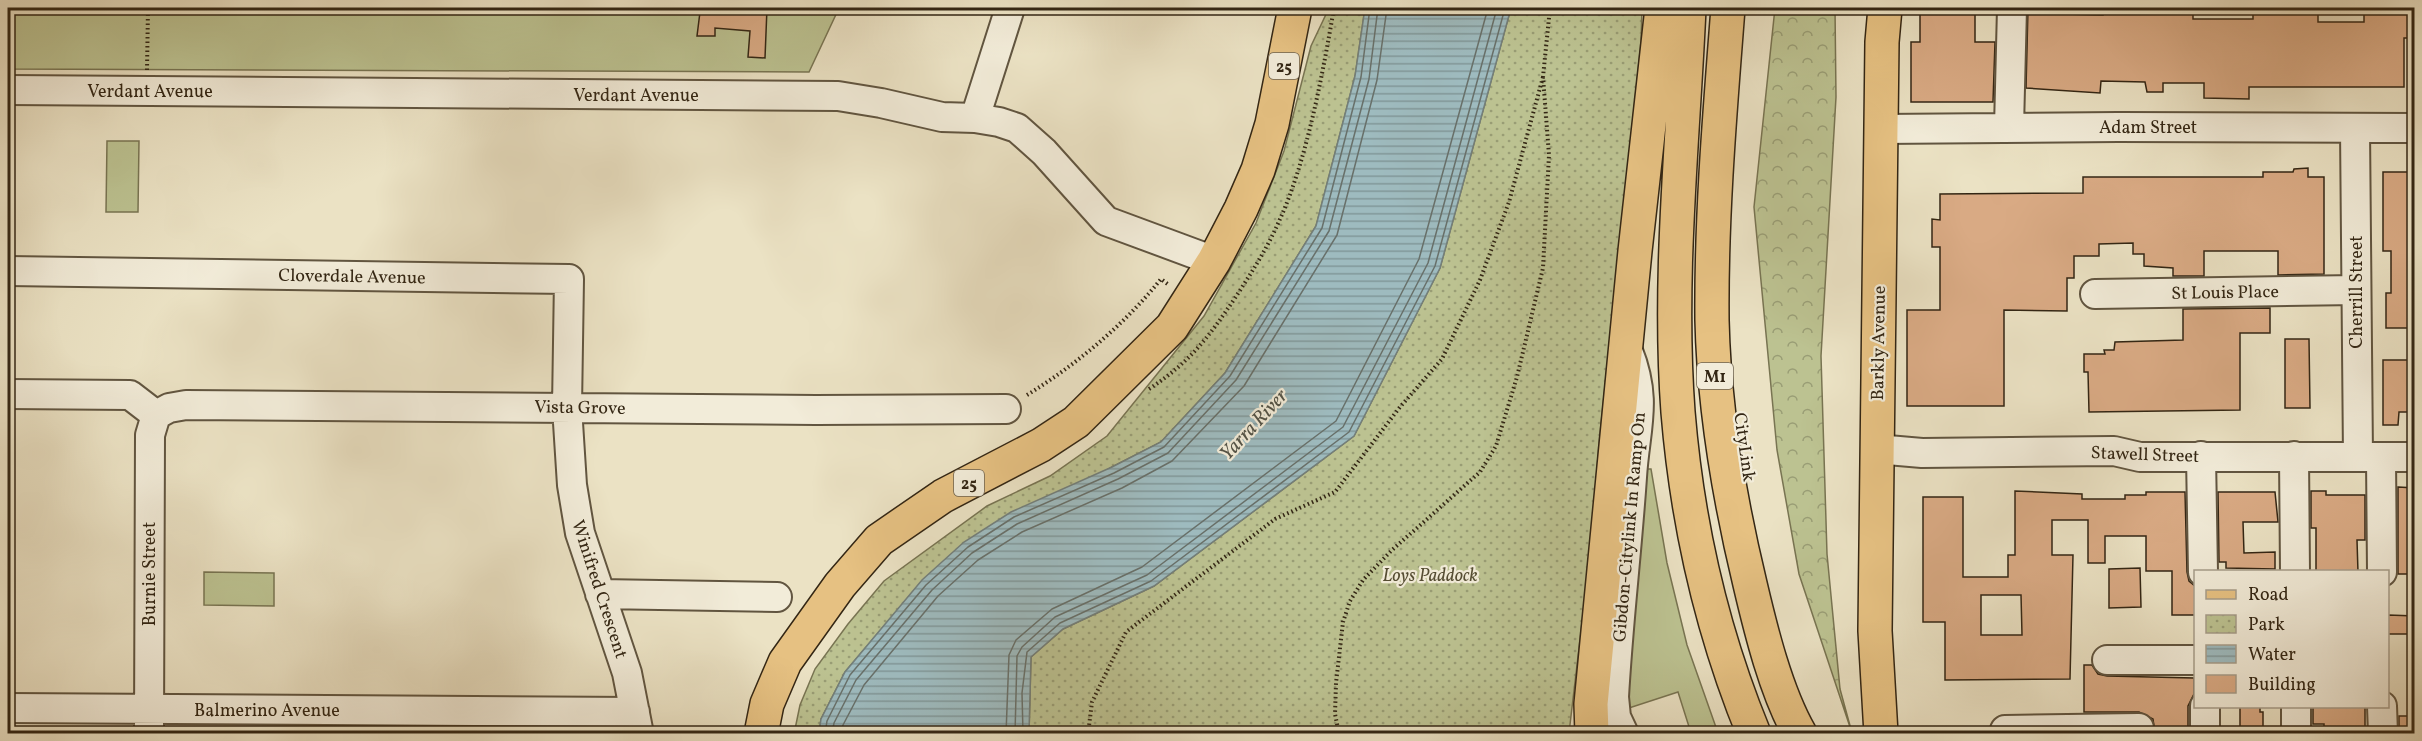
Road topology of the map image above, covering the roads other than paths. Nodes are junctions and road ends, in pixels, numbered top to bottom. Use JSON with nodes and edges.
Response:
{"nodes":[{"id":1,"x":1010,"y":8,"type":"edge"},
{"id":2,"x":1295,"y":8,"type":"edge"},
{"id":3,"x":1662,"y":8,"type":"edge"},
{"id":4,"x":1689,"y":8,"type":"edge"},
{"id":5,"x":1728,"y":8,"type":"edge"},
{"id":6,"x":1748,"y":8,"type":"edge"},
{"id":7,"x":1873,"y":8,"type":"edge"},
{"id":8,"x":1885,"y":8,"type":"edge"},
{"id":9,"x":2012,"y":8,"type":"edge"},
{"id":10,"x":1882,"y":42,"type":"junction"},
{"id":11,"x":8,"y":90,"type":"edge"},
{"id":12,"x":975,"y":118,"type":"junction"},
{"id":13,"x":2009,"y":127,"type":"junction"},
{"id":14,"x":2415,"y":128,"type":"edge"},
{"id":15,"x":1881,"y":129,"type":"junction"},
{"id":16,"x":2355,"y":129,"type":"junction"},
{"id":17,"x":1214,"y":261,"type":"junction"},
{"id":18,"x":8,"y":271,"type":"edge"},
{"id":19,"x":2356,"y":290,"type":"junction"},
{"id":20,"x":2095,"y":294,"type":"dead end"},
{"id":21,"x":8,"y":394,"type":"edge"},
{"id":22,"x":1017,"y":402,"type":"road end"},
{"id":23,"x":567,"y":407,"type":"junction"},
{"id":24,"x":156,"y":415,"type":"junction"},
{"id":25,"x":1876,"y":449,"type":"junction"},
{"id":26,"x":2201,"y":456,"type":"junction"},
{"id":27,"x":2294,"y":456,"type":"junction"},
{"id":28,"x":2369,"y":457,"type":"junction"},
{"id":29,"x":2415,"y":457,"type":"edge"},
{"id":30,"x":2203,"y":570,"type":"edge"},
{"id":31,"x":2295,"y":570,"type":"edge"},
{"id":32,"x":2382,"y":570,"type":"edge"},
{"id":33,"x":600,"y":594,"type":"junction"},
{"id":34,"x":777,"y":597,"type":"dead end"},
{"id":35,"x":1875,"y":644,"type":"junction"},
{"id":36,"x":2107,"y":660,"type":"dead end"},
{"id":37,"x":2194,"y":660,"type":"edge"},
{"id":38,"x":8,"y":708,"type":"edge"},
{"id":39,"x":2205,"y":708,"type":"edge"},
{"id":40,"x":2296,"y":708,"type":"edge"},
{"id":41,"x":2382,"y":708,"type":"edge"},
{"id":42,"x":149,"y":721,"type":"edge"},
{"id":43,"x":637,"y":723,"type":"edge"},
{"id":44,"x":1610,"y":726,"type":"edge"},
{"id":45,"x":2139,"y":728,"type":"dead end"},
{"id":46,"x":2088,"y":731,"type":"edge"},
{"id":47,"x":761,"y":734,"type":"edge"},
{"id":48,"x":1754,"y":734,"type":"edge"},
{"id":49,"x":1800,"y":734,"type":"edge"},
{"id":50,"x":1819,"y":734,"type":"edge"},
{"id":51,"x":1881,"y":734,"type":"edge"},
{"id":52,"x":1901,"y":734,"type":"edge"},
{"id":53,"x":2005,"y":734,"type":"edge"},
{"id":54,"x":2205,"y":734,"type":"edge"},
{"id":55,"x":2296,"y":734,"type":"edge"},
{"id":56,"x":2382,"y":734,"type":"edge"}],
"edges":[{"from":1,"to":12,"type":"street"},
{"from":2,"to":17,"type":"main road","number":"25"},
{"from":3,"to":44,"type":"main road"},
{"from":4,"to":48,"type":"main road","number":"M1"},
{"from":5,"to":49,"type":"main road","number":"M1"},
{"from":6,"to":50,"type":"main road","name":"CityLink","number":"M1"},
{"from":7,"to":10,"type":"main road","name":"Barkly Avenue"},
{"from":8,"to":10,"type":"main road","name":"Barkly Avenue"},
{"from":9,"to":13,"type":"street"},
{"from":10,"to":15,"type":"main road","name":"Barkly Avenue"},
{"from":11,"to":12,"type":"street","name":"Verdant Avenue"},
{"from":12,"to":17,"type":"street","name":"Verdant Avenue"},
{"from":13,"to":15,"type":"street","name":"Adam Street"},
{"from":13,"to":16,"type":"street","name":"Adam Street"},
{"from":14,"to":16,"type":"street","name":"Adam Street"},
{"from":15,"to":25,"type":"main road","name":"Barkly Avenue"},
{"from":16,"to":19,"type":"street","name":"Cherrill Street"},
{"from":17,"to":47,"type":"main road","number":"25"},
{"from":18,"to":23,"type":"street","name":"Cloverdale Avenue"},
{"from":19,"to":20,"type":"street","name":"St Louis Place"},
{"from":19,"to":28,"type":"street","name":"Cherrill Street"},
{"from":21,"to":24,"type":"street"},
{"from":22,"to":23,"type":"street","name":"Vista Grove"},
{"from":23,"to":24,"type":"street","name":"Vista Grove"},
{"from":23,"to":33,"type":"street","name":"Winifred Crescent"},
{"from":24,"to":42,"type":"street","name":"Burnie Street"},
{"from":25,"to":26,"type":"street","name":"Stawell Street"},
{"from":25,"to":35,"type":"main road","name":"Barkly Avenue"},
{"from":26,"to":27,"type":"street","name":"Stawell Street"},
{"from":26,"to":30,"type":"street"},
{"from":27,"to":28,"type":"street","name":"Stawell Street"},
{"from":27,"to":31,"type":"street"},
{"from":28,"to":29,"type":"street","name":"Stawell Street"},
{"from":28,"to":32,"type":"street","name":"Cherrill Street"},
{"from":33,"to":34,"type":"street"},
{"from":33,"to":43,"type":"street","name":"Winifred Crescent"},
{"from":35,"to":51,"type":"main road","name":"Barkly Avenue"},
{"from":35,"to":52,"type":"main road","name":"Barkly Avenue"},
{"from":36,"to":37,"type":"street"},
{"from":38,"to":42,"type":"street","name":"Balmerino Avenue"},
{"from":39,"to":54,"type":"street"},
{"from":40,"to":55,"type":"street"},
{"from":41,"to":56,"type":"street"},
{"from":42,"to":43,"type":"street","name":"Balmerino Avenue"},
{"from":45,"to":46,"type":"street"},
{"from":46,"to":53,"type":"street"}]}
